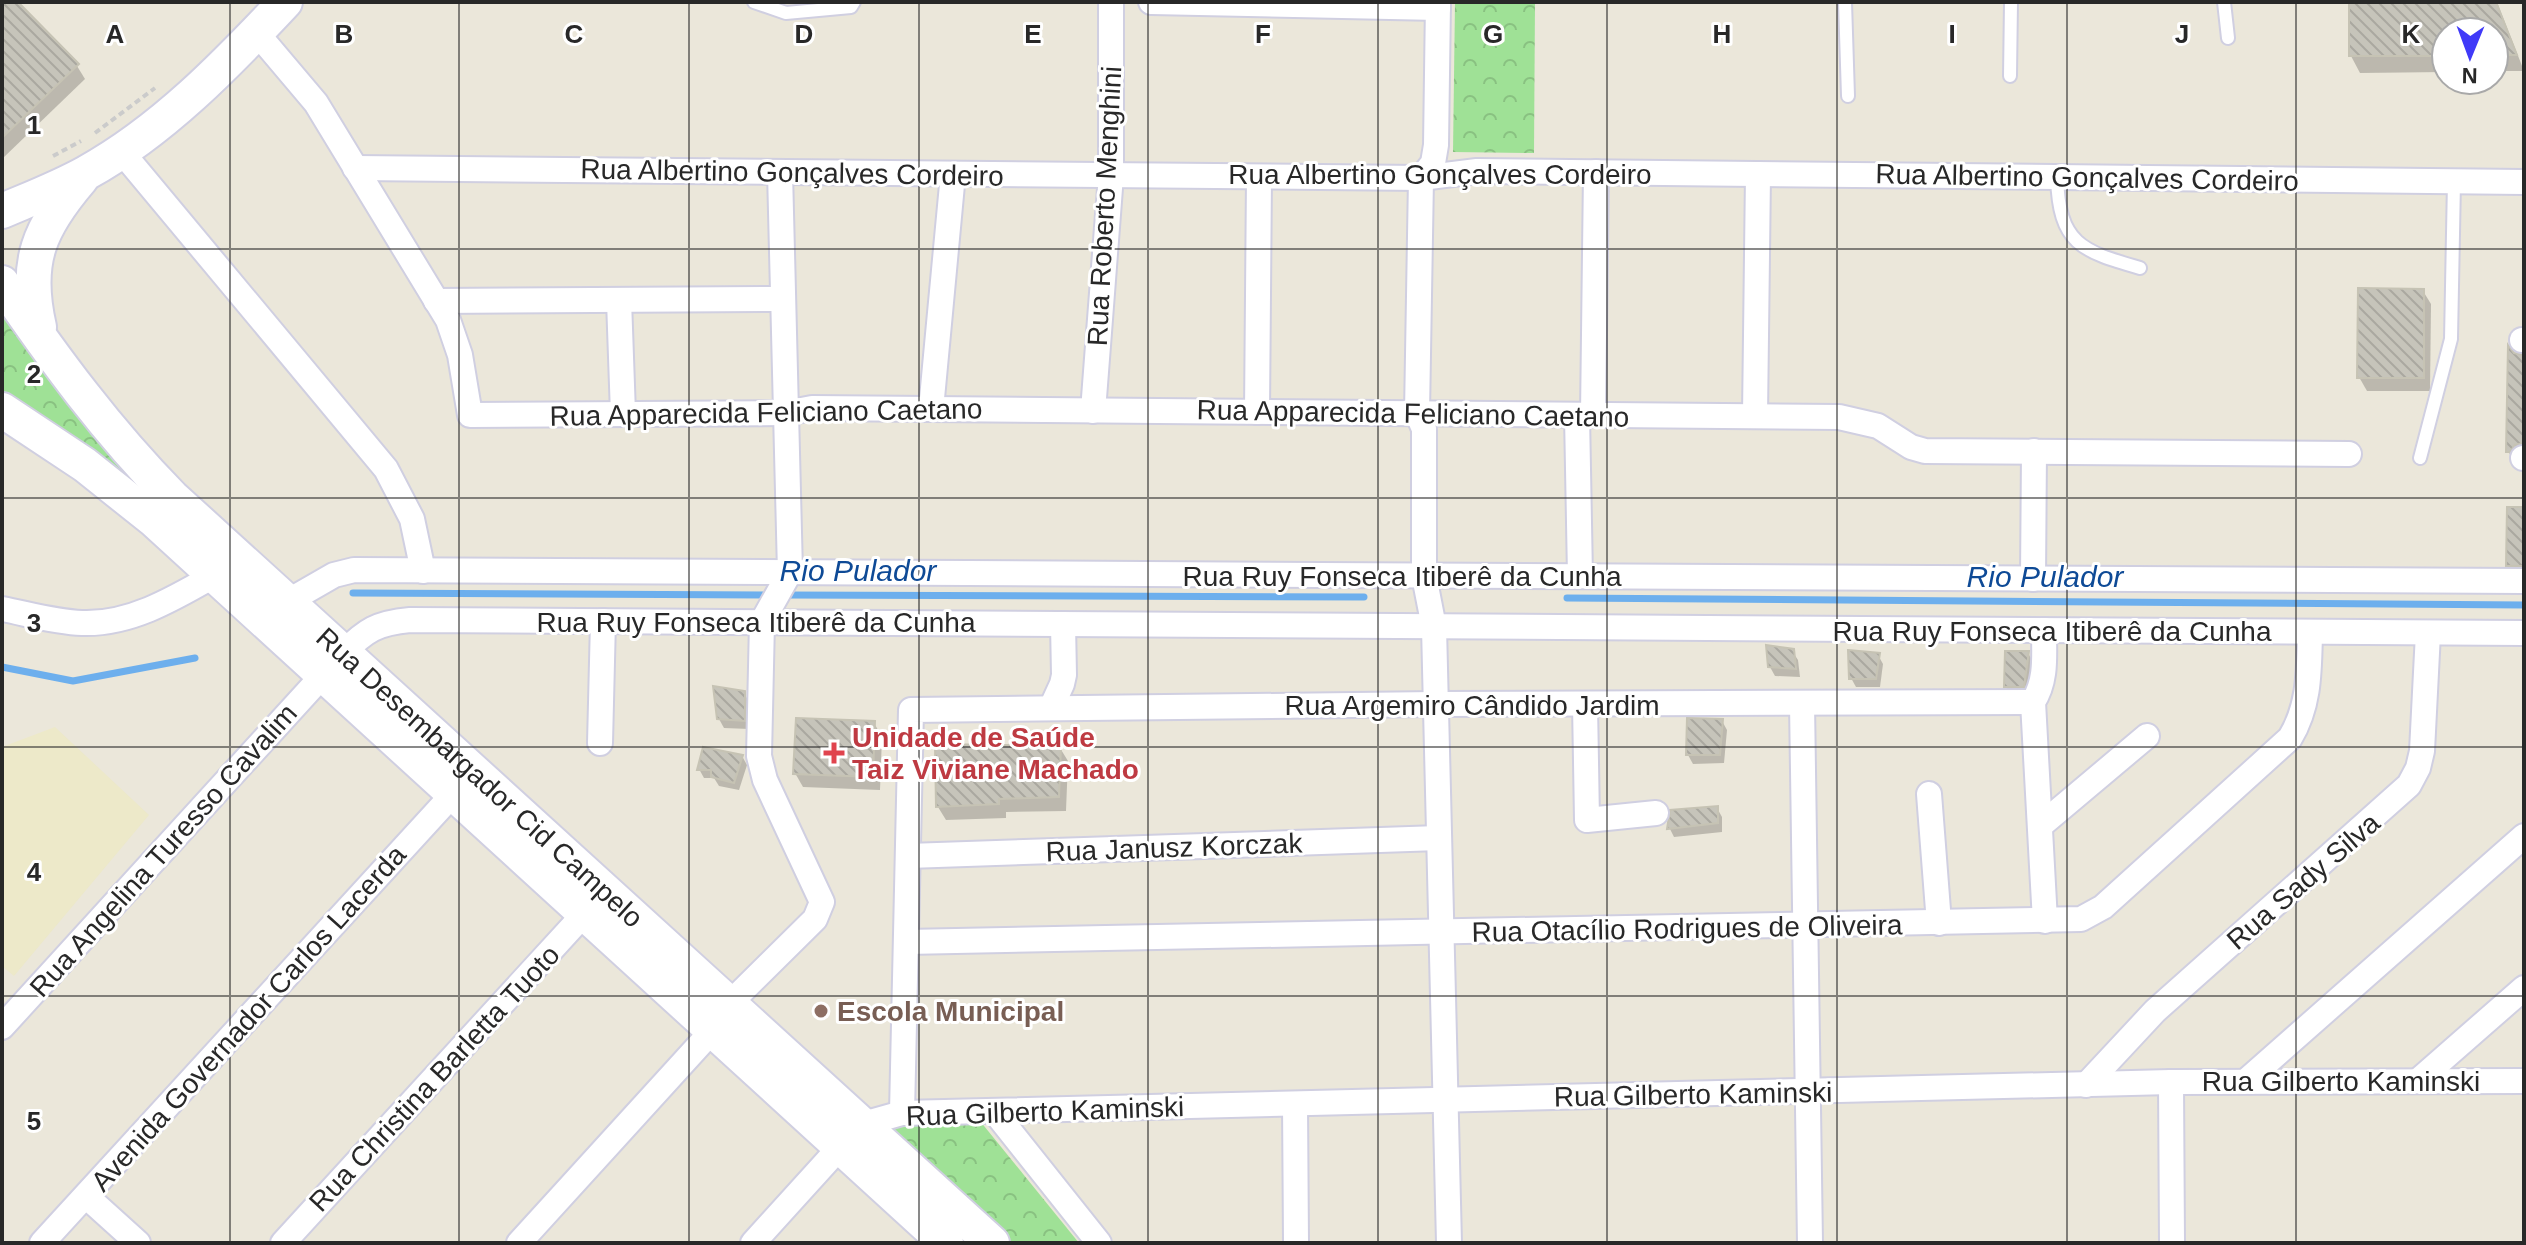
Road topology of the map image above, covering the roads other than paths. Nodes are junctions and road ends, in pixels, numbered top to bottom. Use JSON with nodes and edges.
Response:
{"nodes":[{"id":1,"x":285,"y":2,"type":"edge"},
{"id":2,"x":754,"y":2,"type":"edge"},
{"id":3,"x":854,"y":2,"type":"edge"},
{"id":4,"x":1111,"y":2,"type":"edge"},
{"id":5,"x":1151,"y":2,"type":"edge"},
{"id":6,"x":1845,"y":2,"type":"edge"},
{"id":7,"x":2011,"y":2,"type":"edge"},
{"id":8,"x":2224,"y":2,"type":"edge"},
{"id":9,"x":1438,"y":5,"type":"edge"},
{"id":10,"x":256,"y":32,"type":"junction"},
{"id":11,"x":2228,"y":38,"type":"dead end"},
{"id":12,"x":2010,"y":76,"type":"dead end"},
{"id":13,"x":1848,"y":96,"type":"dead end"},
{"id":14,"x":121,"y":151,"type":"junction"},
{"id":15,"x":355,"y":168,"type":"junction"},
{"id":16,"x":87,"y":172,"type":"junction"},
{"id":17,"x":780,"y":172,"type":"junction"},
{"id":18,"x":1596,"y":172,"type":"junction"},
{"id":19,"x":953,"y":174,"type":"junction"},
{"id":20,"x":1758,"y":174,"type":"junction"},
{"id":21,"x":1111,"y":175,"type":"junction"},
{"id":22,"x":1259,"y":177,"type":"junction"},
{"id":23,"x":2057,"y":177,"type":"junction"},
{"id":24,"x":1421,"y":178,"type":"junction"},
{"id":25,"x":2454,"y":181,"type":"junction"},
{"id":26,"x":2524,"y":182,"type":"edge"},
{"id":27,"x":2,"y":211,"type":"edge"},
{"id":28,"x":2140,"y":268,"type":"dead end"},
{"id":29,"x":3,"y":286,"type":"edge"},
{"id":30,"x":783,"y":299,"type":"junction"},
{"id":31,"x":619,"y":300,"type":"junction"},
{"id":32,"x":436,"y":301,"type":"junction"},
{"id":33,"x":43,"y":343,"type":"junction"},
{"id":34,"x":931,"y":409,"type":"junction"},
{"id":35,"x":2,"y":410,"type":"edge"},
{"id":36,"x":1093,"y":411,"type":"junction"},
{"id":37,"x":1257,"y":412,"type":"junction"},
{"id":38,"x":786,"y":413,"type":"junction"},
{"id":39,"x":1417,"y":413,"type":"junction"},
{"id":40,"x":623,"y":414,"type":"junction"},
{"id":41,"x":1585,"y":415,"type":"junction"},
{"id":42,"x":1755,"y":416,"type":"junction"},
{"id":43,"x":2034,"y":451,"type":"junction"},
{"id":44,"x":2349,"y":454,"type":"dead end"},
{"id":45,"x":2420,"y":458,"type":"dead end"},
{"id":46,"x":423,"y":571,"type":"junction"},
{"id":47,"x":790,"y":572,"type":"junction"},
{"id":48,"x":215,"y":575,"type":"junction"},
{"id":49,"x":1424,"y":576,"type":"junction"},
{"id":50,"x":1580,"y":576,"type":"junction"},
{"id":51,"x":2033,"y":579,"type":"junction"},
{"id":52,"x":2524,"y":581,"type":"edge"},
{"id":53,"x":287,"y":602,"type":"junction"},
{"id":54,"x":2,"y":609,"type":"edge"},
{"id":55,"x":603,"y":621,"type":"junction"},
{"id":56,"x":762,"y":622,"type":"junction"},
{"id":57,"x":1063,"y":624,"type":"junction"},
{"id":58,"x":1434,"y":627,"type":"junction"},
{"id":59,"x":2044,"y":630,"type":"junction"},
{"id":60,"x":2310,"y":632,"type":"junction"},
{"id":61,"x":2428,"y":633,"type":"junction"},
{"id":62,"x":2524,"y":633,"type":"edge"},
{"id":63,"x":334,"y":664,"type":"junction"},
{"id":64,"x":2033,"y":702,"type":"junction"},
{"id":65,"x":1802,"y":703,"type":"junction"},
{"id":66,"x":1436,"y":704,"type":"junction"},
{"id":67,"x":1585,"y":704,"type":"junction"},
{"id":68,"x":1051,"y":708,"type":"junction"},
{"id":69,"x":2147,"y":736,"type":"dead end"},
{"id":70,"x":600,"y":743,"type":"dead end"},
{"id":71,"x":454,"y":793,"type":"junction"},
{"id":72,"x":1929,"y":794,"type":"dead end"},
{"id":73,"x":1656,"y":813,"type":"dead end"},
{"id":74,"x":2040,"y":826,"type":"junction"},
{"id":75,"x":2524,"y":836,"type":"edge"},
{"id":76,"x":1439,"y":838,"type":"junction"},
{"id":77,"x":908,"y":856,"type":"junction"},
{"id":78,"x":585,"y":913,"type":"junction"},
{"id":79,"x":2045,"y":921,"type":"junction"},
{"id":80,"x":1939,"y":923,"type":"junction"},
{"id":81,"x":1806,"y":926,"type":"junction"},
{"id":82,"x":1441,"y":932,"type":"junction"},
{"id":83,"x":906,"y":942,"type":"junction"},
{"id":84,"x":2524,"y":988,"type":"edge"},
{"id":85,"x":721,"y":1018,"type":"junction"},
{"id":86,"x":2,"y":1027,"type":"edge"},
{"id":87,"x":2420,"y":1079,"type":"junction"},
{"id":88,"x":2246,"y":1081,"type":"junction"},
{"id":89,"x":2524,"y":1081,"type":"edge"},
{"id":90,"x":2171,"y":1082,"type":"junction"},
{"id":91,"x":2086,"y":1085,"type":"junction"},
{"id":92,"x":1808,"y":1092,"type":"junction"},
{"id":93,"x":1445,"y":1100,"type":"junction"},
{"id":94,"x":1295,"y":1104,"type":"junction"},
{"id":95,"x":994,"y":1111,"type":"junction"},
{"id":96,"x":902,"y":1113,"type":"junction"},
{"id":97,"x":852,"y":1135,"type":"junction"},
{"id":98,"x":86,"y":1196,"type":"junction"},
{"id":99,"x":42,"y":1243,"type":"edge"},
{"id":100,"x":138,"y":1243,"type":"edge"},
{"id":101,"x":283,"y":1243,"type":"edge"},
{"id":102,"x":519,"y":1243,"type":"edge"},
{"id":103,"x":753,"y":1243,"type":"edge"},
{"id":104,"x":946,"y":1243,"type":"edge"},
{"id":105,"x":992,"y":1243,"type":"edge"},
{"id":106,"x":1099,"y":1243,"type":"edge"},
{"id":107,"x":1296,"y":1243,"type":"edge"},
{"id":108,"x":1449,"y":1243,"type":"edge"},
{"id":109,"x":1810,"y":1243,"type":"edge"},
{"id":110,"x":2172,"y":1243,"type":"edge"}],
"edges":[{"from":1,"to":10,"type":"main road"},
{"from":2,"to":3,"type":"lane"},
{"from":4,"to":21,"type":"street","name":"Rua Roberto Menghini"},
{"from":5,"to":9,"type":"street"},
{"from":6,"to":13,"type":"lane"},
{"from":7,"to":12,"type":"lane"},
{"from":8,"to":11,"type":"lane"},
{"from":9,"to":24,"type":"street"},
{"from":10,"to":14,"type":"main road"},
{"from":10,"to":15,"type":"street"},
{"from":14,"to":16,"type":"main road"},
{"from":14,"to":46,"type":"street"},
{"from":15,"to":17,"type":"street","name":"Rua Albertino Gonçalves Cordeiro"},
{"from":15,"to":32,"type":"street"},
{"from":16,"to":27,"type":"main road"},
{"from":16,"to":33,"type":"main road"},
{"from":17,"to":19,"type":"street","name":"Rua Albertino Gonçalves Cordeiro"},
{"from":17,"to":30,"type":"street"},
{"from":18,"to":20,"type":"street","name":"Rua Albertino Gonçalves Cordeiro"},
{"from":18,"to":24,"type":"street","name":"Rua Albertino Gonçalves Cordeiro"},
{"from":18,"to":41,"type":"street"},
{"from":19,"to":21,"type":"street","name":"Rua Albertino Gonçalves Cordeiro"},
{"from":19,"to":34,"type":"street"},
{"from":20,"to":23,"type":"street","name":"Rua Albertino Gonçalves Cordeiro"},
{"from":20,"to":42,"type":"street"},
{"from":21,"to":22,"type":"street","name":"Rua Albertino Gonçalves Cordeiro"},
{"from":21,"to":36,"type":"street","name":"Rua Roberto Menghini"},
{"from":22,"to":24,"type":"street","name":"Rua Albertino Gonçalves Cordeiro"},
{"from":22,"to":37,"type":"street"},
{"from":23,"to":25,"type":"street","name":"Rua Albertino Gonçalves Cordeiro"},
{"from":23,"to":28,"type":"lane"},
{"from":24,"to":39,"type":"street"},
{"from":25,"to":26,"type":"street","name":"Rua Albertino Gonçalves Cordeiro"},
{"from":25,"to":45,"type":"lane"},
{"from":29,"to":33,"type":"main road","name":"Rua Desembargador Cid Campelo"},
{"from":30,"to":31,"type":"street"},
{"from":30,"to":38,"type":"street"},
{"from":31,"to":32,"type":"street"},
{"from":31,"to":40,"type":"street"},
{"from":32,"to":40,"type":"street","name":"Rua Apparecida Feliciano Caetano"},
{"from":33,"to":53,"type":"main road","name":"Rua Desembargador Cid Campelo"},
{"from":34,"to":36,"type":"street","name":"Rua Apparecida Feliciano Caetano"},
{"from":34,"to":38,"type":"street","name":"Rua Apparecida Feliciano Caetano"},
{"from":35,"to":48,"type":"main road","name":"Rua Desembargador Cid Campelo"},
{"from":36,"to":37,"type":"street","name":"Rua Apparecida Feliciano Caetano"},
{"from":37,"to":39,"type":"street","name":"Rua Apparecida Feliciano Caetano"},
{"from":38,"to":40,"type":"street","name":"Rua Apparecida Feliciano Caetano"},
{"from":38,"to":47,"type":"street"},
{"from":39,"to":41,"type":"street","name":"Rua Apparecida Feliciano Caetano"},
{"from":39,"to":49,"type":"street"},
{"from":41,"to":42,"type":"street","name":"Rua Apparecida Feliciano Caetano"},
{"from":41,"to":50,"type":"street"},
{"from":42,"to":43,"type":"street","name":"Rua Apparecida Feliciano Caetano"},
{"from":43,"to":44,"type":"street","name":"Rua Apparecida Feliciano Caetano"},
{"from":43,"to":51,"type":"street"},
{"from":46,"to":47,"type":"street","name":"Rua Ruy Fonseca Itiberê da Cunha"},
{"from":46,"to":53,"type":"street","name":"Rua Ruy Fonseca Itiberê da Cunha"},
{"from":47,"to":49,"type":"street","name":"Rua Ruy Fonseca Itiberê da Cunha"},
{"from":47,"to":56,"type":"street"},
{"from":48,"to":54,"type":"street"},
{"from":48,"to":63,"type":"main road","name":"Rua Desembargador Cid Campelo"},
{"from":49,"to":50,"type":"street","name":"Rua Ruy Fonseca Itiberê da Cunha"},
{"from":49,"to":58,"type":"street"},
{"from":50,"to":51,"type":"street","name":"Rua Ruy Fonseca Itiberê da Cunha"},
{"from":51,"to":52,"type":"street","name":"Rua Ruy Fonseca Itiberê da Cunha"},
{"from":53,"to":63,"type":"main road","name":"Rua Desembargador Cid Campelo"},
{"from":55,"to":56,"type":"street","name":"Rua Ruy Fonseca Itiberê da Cunha"},
{"from":55,"to":63,"type":"street","name":"Rua Ruy Fonseca Itiberê da Cunha"},
{"from":55,"to":70,"type":"street"},
{"from":56,"to":57,"type":"street","name":"Rua Ruy Fonseca Itiberê da Cunha"},
{"from":56,"to":85,"type":"street"},
{"from":57,"to":58,"type":"street","name":"Rua Ruy Fonseca Itiberê da Cunha"},
{"from":57,"to":68,"type":"street"},
{"from":58,"to":59,"type":"street","name":"Rua Ruy Fonseca Itiberê da Cunha"},
{"from":58,"to":66,"type":"street"},
{"from":59,"to":60,"type":"street","name":"Rua Ruy Fonseca Itiberê da Cunha"},
{"from":59,"to":64,"type":"street"},
{"from":60,"to":61,"type":"street","name":"Rua Ruy Fonseca Itiberê da Cunha"},
{"from":60,"to":79,"type":"street","name":"Rua Otacílio Rodrigues de Oliveira"},
{"from":61,"to":62,"type":"street","name":"Rua Ruy Fonseca Itiberê da Cunha"},
{"from":61,"to":91,"type":"street","name":"Rua Sady Silva"},
{"from":63,"to":71,"type":"main road","name":"Rua Desembargador Cid Campelo"},
{"from":63,"to":85,"type":"main road","name":"Rua Desembargador Cid Campelo"},
{"from":63,"to":86,"type":"street","name":"Rua Angelina Turesso Cavalim"},
{"from":64,"to":65,"type":"street","name":"Rua Argemiro Cândido Jardim"},
{"from":64,"to":74,"type":"street"},
{"from":65,"to":67,"type":"street","name":"Rua Argemiro Cândido Jardim"},
{"from":65,"to":81,"type":"street"},
{"from":66,"to":67,"type":"street","name":"Rua Argemiro Cândido Jardim"},
{"from":66,"to":68,"type":"street","name":"Rua Argemiro Cândido Jardim"},
{"from":66,"to":76,"type":"street"},
{"from":67,"to":73,"type":"street"},
{"from":68,"to":77,"type":"street","name":"Rua Argemiro Cândido Jardim"},
{"from":69,"to":74,"type":"street"},
{"from":71,"to":78,"type":"main road","name":"Rua Desembargador Cid Campelo"},
{"from":71,"to":98,"type":"street","name":"Avenida Governador Carlos Lacerda"},
{"from":72,"to":80,"type":"street"},
{"from":74,"to":79,"type":"street"},
{"from":75,"to":88,"type":"street"},
{"from":76,"to":77,"type":"street","name":"Rua Janusz Korczak"},
{"from":76,"to":82,"type":"street"},
{"from":77,"to":83,"type":"street"},
{"from":78,"to":85,"type":"main road","name":"Rua Desembargador Cid Campelo"},
{"from":78,"to":101,"type":"street","name":"Rua Christina Barletta Tuoto"},
{"from":79,"to":80,"type":"street","name":"Rua Otacílio Rodrigues de Oliveira"},
{"from":80,"to":81,"type":"street","name":"Rua Otacílio Rodrigues de Oliveira"},
{"from":81,"to":82,"type":"street","name":"Rua Otacílio Rodrigues de Oliveira"},
{"from":81,"to":92,"type":"street"},
{"from":82,"to":83,"type":"street","name":"Rua Otacílio Rodrigues de Oliveira"},
{"from":82,"to":93,"type":"street"},
{"from":83,"to":96,"type":"street"},
{"from":84,"to":87,"type":"street"},
{"from":85,"to":97,"type":"main road","name":"Rua Desembargador Cid Campelo"},
{"from":85,"to":102,"type":"street"},
{"from":87,"to":88,"type":"street","name":"Rua Gilberto Kaminski"},
{"from":87,"to":89,"type":"street","name":"Rua Gilberto Kaminski"},
{"from":88,"to":90,"type":"street","name":"Rua Gilberto Kaminski"},
{"from":90,"to":91,"type":"street","name":"Rua Gilberto Kaminski"},
{"from":90,"to":110,"type":"street"},
{"from":91,"to":92,"type":"street","name":"Rua Gilberto Kaminski"},
{"from":92,"to":93,"type":"street","name":"Rua Gilberto Kaminski"},
{"from":92,"to":109,"type":"street"},
{"from":93,"to":94,"type":"street","name":"Rua Gilberto Kaminski"},
{"from":93,"to":108,"type":"street"},
{"from":94,"to":95,"type":"street","name":"Rua Gilberto Kaminski"},
{"from":94,"to":107,"type":"street"},
{"from":95,"to":96,"type":"street","name":"Rua Gilberto Kaminski"},
{"from":95,"to":106,"type":"street"},
{"from":96,"to":97,"type":"street","name":"Rua Gilberto Kaminski"},
{"from":97,"to":103,"type":"street"},
{"from":97,"to":104,"type":"main road","name":"Rua Desembargador Cid Campelo"},
{"from":97,"to":105,"type":"main road","name":"Rua Desembargador Cid Campelo"},
{"from":98,"to":99,"type":"street","name":"Avenida Governador Carlos Lacerda"},
{"from":98,"to":100,"type":"street"}]}
